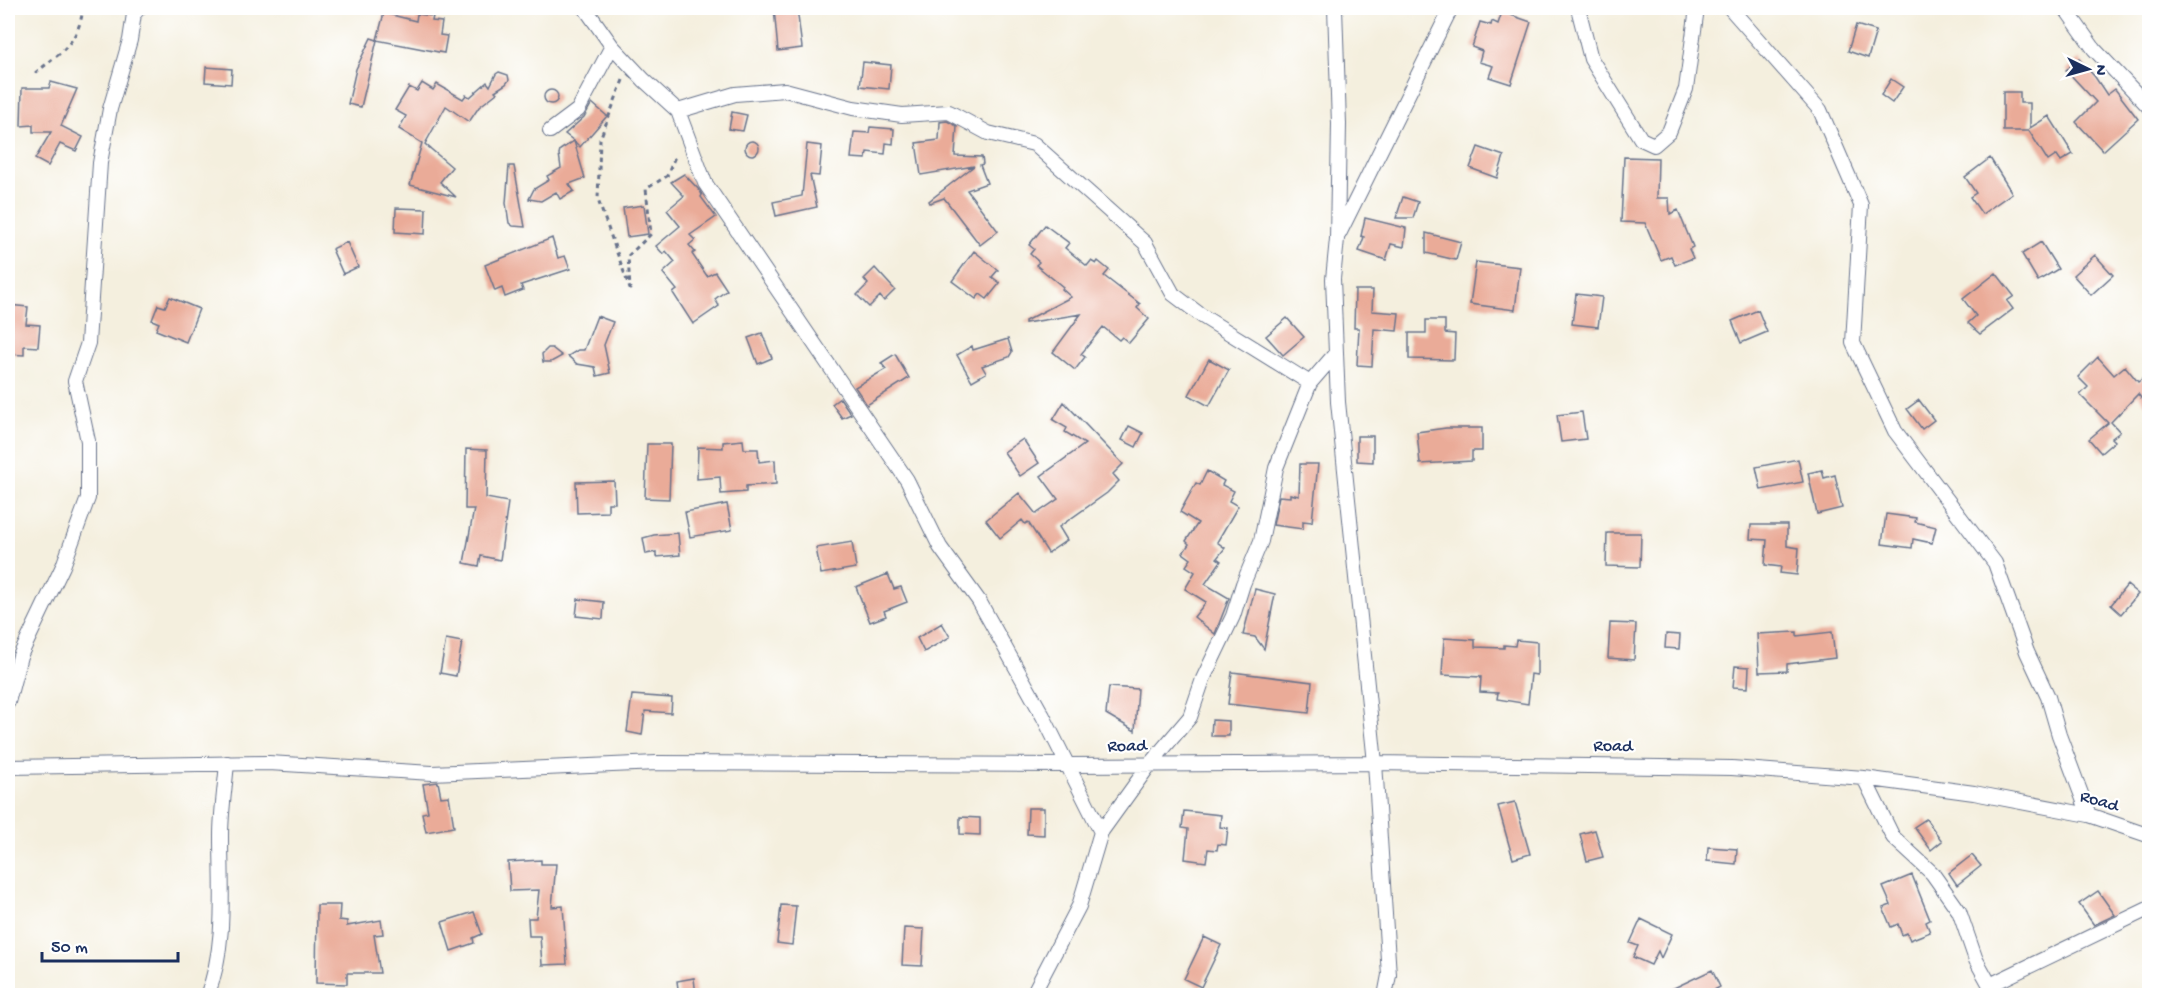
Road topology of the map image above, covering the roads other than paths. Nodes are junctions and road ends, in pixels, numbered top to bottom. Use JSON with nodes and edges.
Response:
{"nodes":[{"id":1,"x":139,"y":8,"type":"edge"},
{"id":2,"x":585,"y":8,"type":"edge"},
{"id":3,"x":1335,"y":8,"type":"edge"},
{"id":4,"x":1451,"y":8,"type":"edge"},
{"id":5,"x":1578,"y":8,"type":"edge"},
{"id":6,"x":1697,"y":8,"type":"edge"},
{"id":7,"x":1730,"y":8,"type":"edge"},
{"id":8,"x":2065,"y":8,"type":"edge"},
{"id":9,"x":612,"y":46,"type":"junction"},
{"id":10,"x":2150,"y":108,"type":"edge"},
{"id":11,"x":678,"y":111,"type":"junction"},
{"id":12,"x":550,"y":131,"type":"dead end"},
{"id":13,"x":1337,"y":239,"type":"junction"},
{"id":14,"x":1336,"y":353,"type":"junction"},
{"id":15,"x":1310,"y":383,"type":"junction"},
{"id":16,"x":8,"y":702,"type":"edge"},
{"id":17,"x":227,"y":763,"type":"junction"},
{"id":18,"x":1375,"y":763,"type":"junction"},
{"id":19,"x":1150,"y":764,"type":"junction"},
{"id":20,"x":1069,"y":765,"type":"junction"},
{"id":21,"x":8,"y":767,"type":"edge"},
{"id":22,"x":1864,"y":778,"type":"junction"},
{"id":23,"x":2089,"y":815,"type":"junction"},
{"id":24,"x":1101,"y":832,"type":"junction"},
{"id":25,"x":2150,"y":836,"type":"edge"},
{"id":26,"x":2150,"y":908,"type":"edge"},
{"id":27,"x":1993,"y":990,"type":"edge"},
{"id":28,"x":207,"y":996,"type":"edge"},
{"id":29,"x":1032,"y":996,"type":"edge"},
{"id":30,"x":1385,"y":996,"type":"edge"}],
"edges":[{"from":1,"to":16,"type":"street"},
{"from":2,"to":9,"type":"street"},
{"from":3,"to":13,"type":"street"},
{"from":4,"to":13,"type":"street"},
{"from":5,"to":6,"type":"street"},
{"from":7,"to":23,"type":"street"},
{"from":8,"to":10,"type":"street"},
{"from":9,"to":11,"type":"street"},
{"from":9,"to":12,"type":"street"},
{"from":11,"to":15,"type":"street"},
{"from":11,"to":20,"type":"street"},
{"from":13,"to":14,"type":"street"},
{"from":14,"to":15,"type":"street"},
{"from":14,"to":18,"type":"street"},
{"from":15,"to":19,"type":"street"},
{"from":17,"to":20,"type":"street","name":"Road"},
{"from":17,"to":21,"type":"street","name":"Road"},
{"from":17,"to":28,"type":"street"},
{"from":18,"to":19,"type":"street","name":"Road"},
{"from":18,"to":22,"type":"street","name":"Road"},
{"from":18,"to":30,"type":"street"},
{"from":19,"to":20,"type":"street","name":"Road"},
{"from":19,"to":24,"type":"street"},
{"from":20,"to":24,"type":"street"},
{"from":22,"to":23,"type":"street","name":"Road"},
{"from":22,"to":27,"type":"street"},
{"from":23,"to":25,"type":"street","name":"Road"},
{"from":24,"to":29,"type":"street"},
{"from":26,"to":27,"type":"street"}]}
